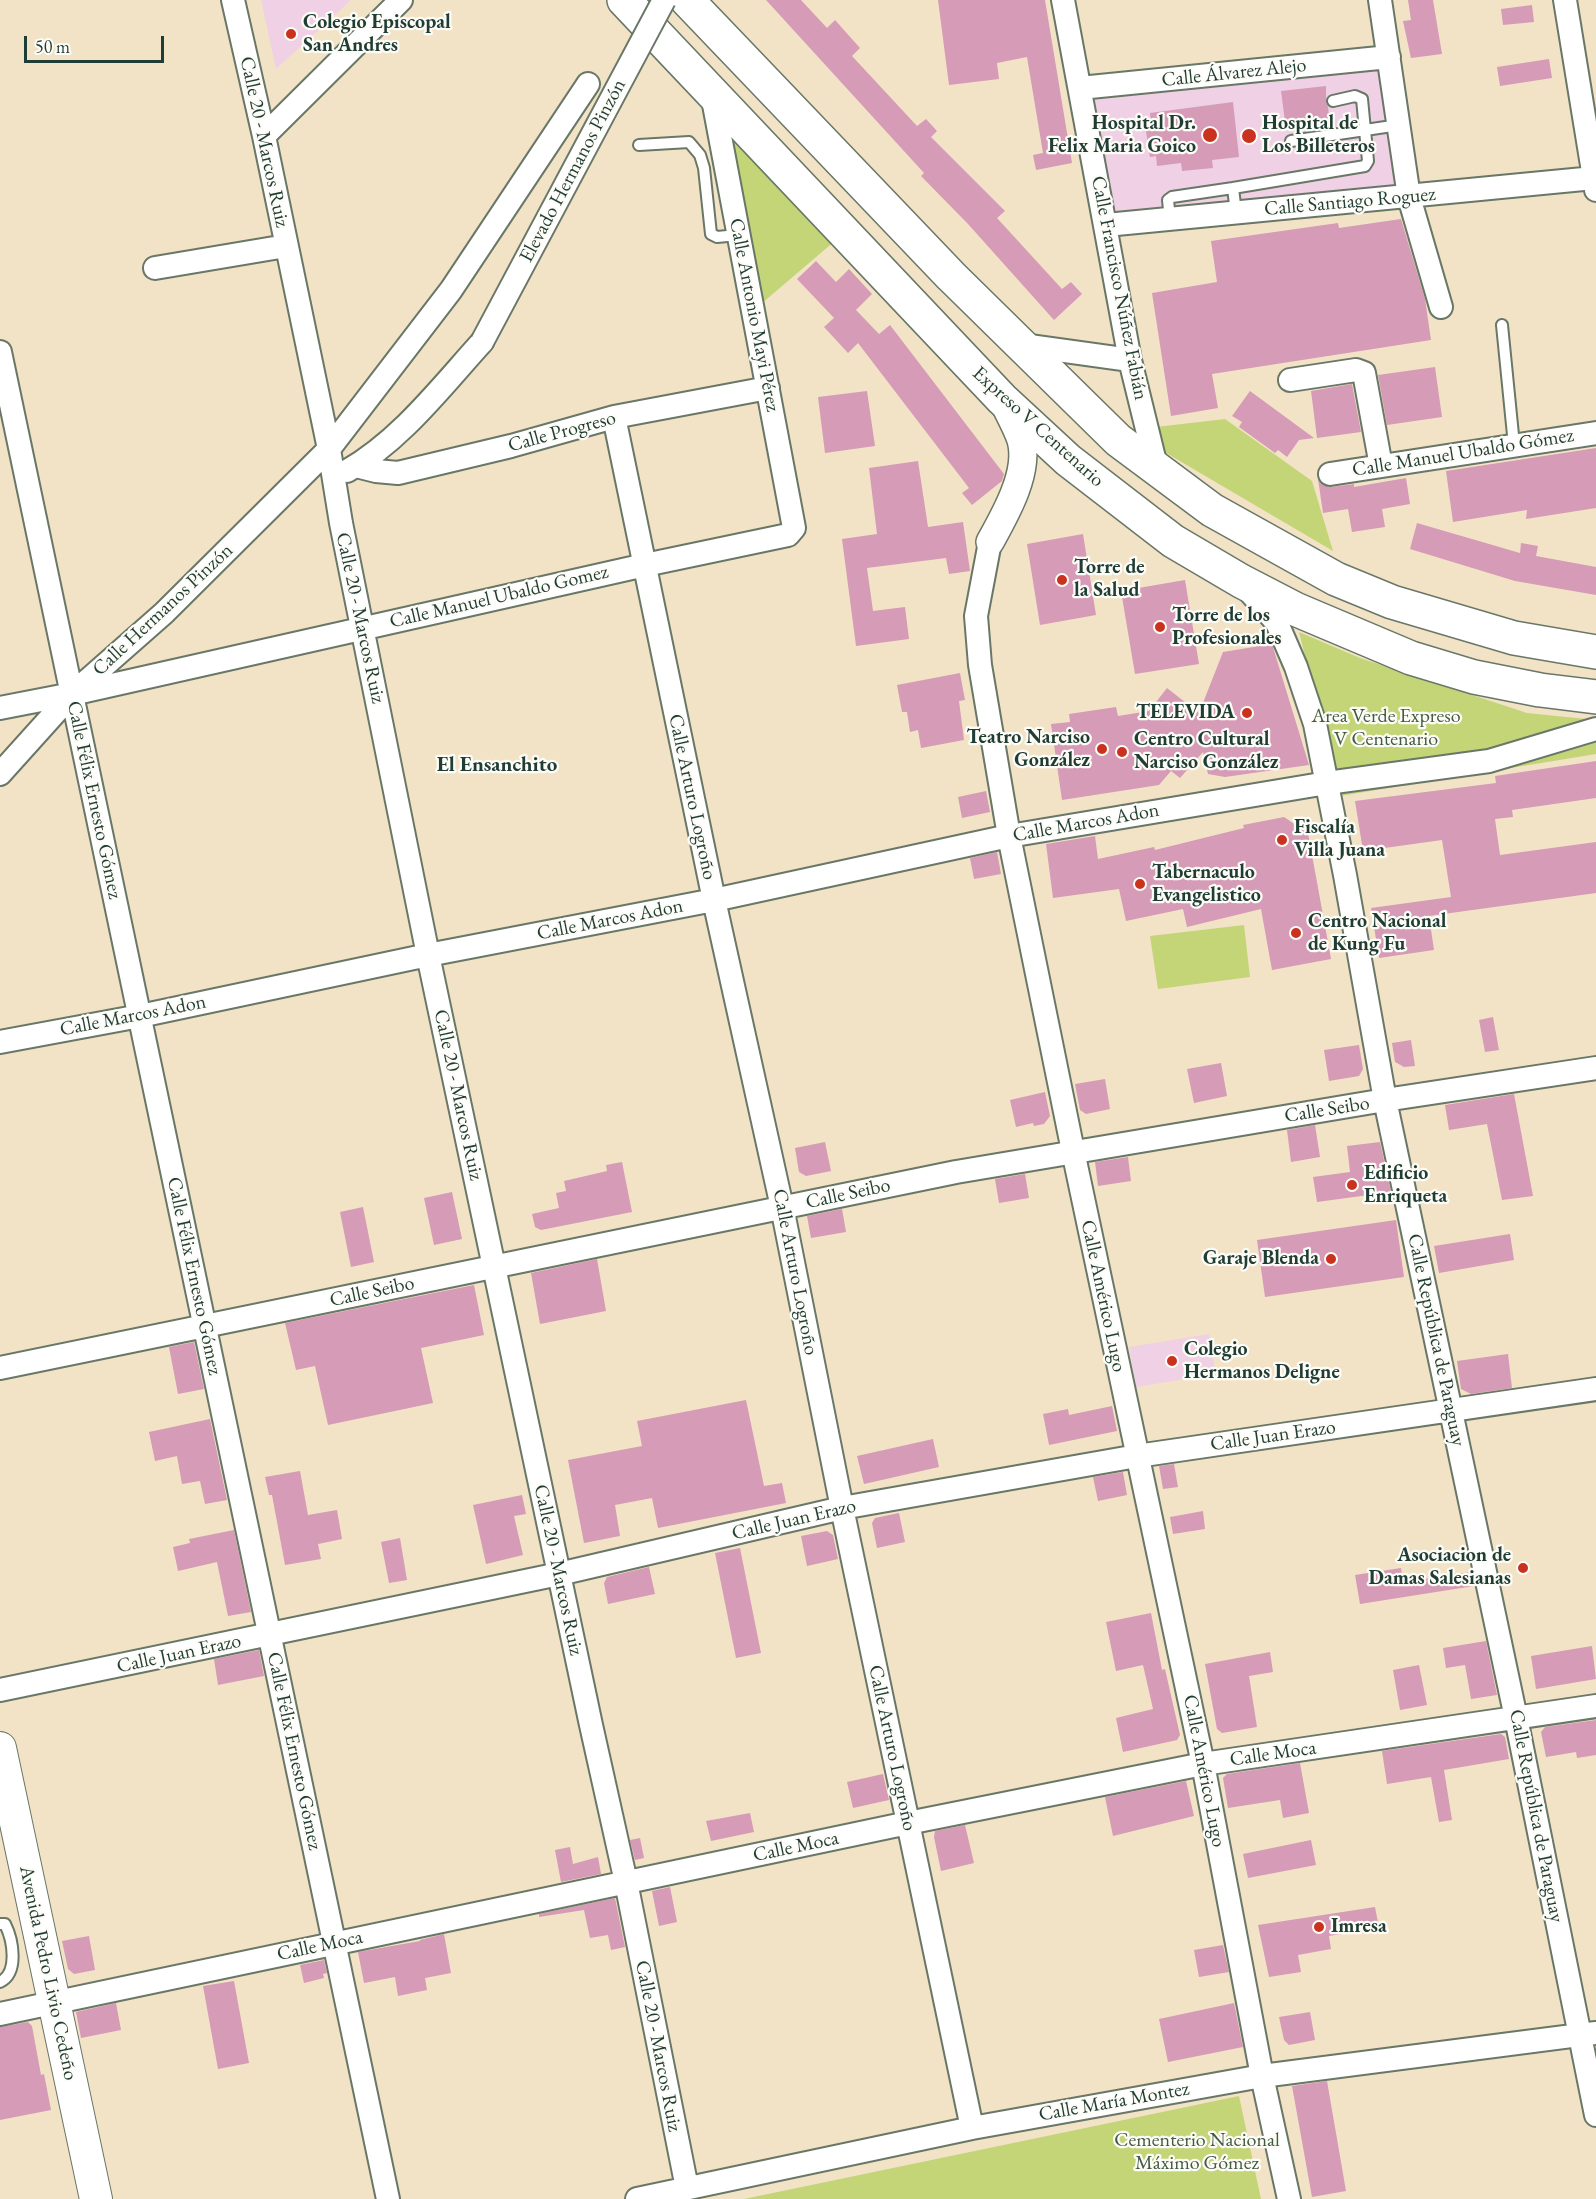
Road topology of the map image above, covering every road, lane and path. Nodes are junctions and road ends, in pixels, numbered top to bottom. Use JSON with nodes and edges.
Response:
{"nodes":[{"id":1,"x":233,"y":0,"type":"edge"},
{"id":2,"x":400,"y":0,"type":"edge"},
{"id":3,"x":624,"y":0,"type":"edge"},
{"id":4,"x":664,"y":0,"type":"edge"},
{"id":5,"x":687,"y":0,"type":"edge"},
{"id":6,"x":1063,"y":0,"type":"edge"},
{"id":7,"x":1380,"y":0,"type":"edge"},
{"id":8,"x":1565,"y":0,"type":"edge"},
{"id":9,"x":1389,"y":57,"type":"junction"},
{"id":10,"x":588,"y":84,"type":"dead end"},
{"id":11,"x":1080,"y":88,"type":"junction"},
{"id":12,"x":711,"y":92,"type":"junction"},
{"id":13,"x":1333,"y":101,"type":"dead end"},
{"id":14,"x":1399,"y":125,"type":"junction"},
{"id":15,"x":1366,"y":130,"type":"junction"},
{"id":16,"x":264,"y":136,"type":"junction"},
{"id":17,"x":1291,"y":141,"type":"dead end"},
{"id":18,"x":639,"y":145,"type":"dead end"},
{"id":19,"x":1595,"y":184,"type":"edge"},
{"id":20,"x":1233,"y":188,"type":"junction"},
{"id":21,"x":1409,"y":197,"type":"junction"},
{"id":22,"x":1236,"y":213,"type":"junction"},
{"id":23,"x":1170,"y":219,"type":"junction"},
{"id":24,"x":1106,"y":225,"type":"junction"},
{"id":25,"x":738,"y":235,"type":"junction"},
{"id":26,"x":286,"y":246,"type":"junction"},
{"id":27,"x":155,"y":268,"type":"dead end"},
{"id":28,"x":1441,"y":307,"type":"dead end"},
{"id":29,"x":1502,"y":326,"type":"dead end"},
{"id":30,"x":1022,"y":345,"type":"junction"},
{"id":31,"x":0,"y":352,"type":"edge"},
{"id":32,"x":1130,"y":360,"type":"junction"},
{"id":33,"x":1290,"y":380,"type":"dead end"},
{"id":34,"x":768,"y":388,"type":"junction"},
{"id":35,"x":4,"y":390,"type":"edge"},
{"id":36,"x":1002,"y":399,"type":"junction"},
{"id":37,"x":614,"y":417,"type":"junction"},
{"id":38,"x":1596,"y":433,"type":"edge"},
{"id":39,"x":1514,"y":445,"type":"junction"},
{"id":40,"x":329,"y":449,"type":"junction"},
{"id":41,"x":356,"y":466,"type":"junction"},
{"id":42,"x":1381,"y":466,"type":"junction"},
{"id":43,"x":1157,"y":470,"type":"junction"},
{"id":44,"x":1330,"y":474,"type":"dead end"},
{"id":45,"x":333,"y":479,"type":"junction"},
{"id":46,"x":788,"y":535,"type":"joint"},
{"id":47,"x":990,"y":542,"type":"joint"},
{"id":48,"x":645,"y":565,"type":"junction"},
{"id":49,"x":1241,"y":581,"type":"junction"},
{"id":50,"x":363,"y":628,"type":"junction"},
{"id":51,"x":1596,"y":652,"type":"edge"},
{"id":52,"x":72,"y":694,"type":"junction"},
{"id":53,"x":1596,"y":697,"type":"edge"},
{"id":54,"x":0,"y":708,"type":"edge"},
{"id":55,"x":1596,"y":729,"type":"edge"},
{"id":56,"x":0,"y":774,"type":"edge"},
{"id":57,"x":1327,"y":783,"type":"junction"},
{"id":58,"x":1010,"y":836,"type":"junction"},
{"id":59,"x":714,"y":900,"type":"junction"},
{"id":60,"x":428,"y":955,"type":"junction"},
{"id":61,"x":140,"y":1016,"type":"junction"},
{"id":62,"x":0,"y":1042,"type":"edge"},
{"id":63,"x":1596,"y":1068,"type":"edge"},
{"id":64,"x":1385,"y":1100,"type":"junction"},
{"id":65,"x":1073,"y":1151,"type":"junction"},
{"id":66,"x":782,"y":1207,"type":"junction"},
{"id":67,"x":494,"y":1266,"type":"junction"},
{"id":68,"x":205,"y":1326,"type":"junction"},
{"id":69,"x":0,"y":1368,"type":"edge"},
{"id":70,"x":1596,"y":1389,"type":"edge"},
{"id":71,"x":1451,"y":1410,"type":"junction"},
{"id":72,"x":1137,"y":1456,"type":"junction"},
{"id":73,"x":842,"y":1508,"type":"junction"},
{"id":74,"x":559,"y":1574,"type":"junction"},
{"id":75,"x":270,"y":1635,"type":"junction"},
{"id":76,"x":0,"y":1690,"type":"edge"},
{"id":77,"x":1596,"y":1706,"type":"edge"},
{"id":78,"x":1516,"y":1718,"type":"junction"},
{"id":79,"x":0,"y":1748,"type":"edge"},
{"id":80,"x":1203,"y":1764,"type":"junction"},
{"id":81,"x":908,"y":1823,"type":"junction"},
{"id":82,"x":626,"y":1882,"type":"junction"},
{"id":83,"x":0,"y":1924,"type":"edge"},
{"id":84,"x":334,"y":1943,"type":"junction"},
{"id":85,"x":0,"y":1982,"type":"edge"},
{"id":86,"x":55,"y":2002,"type":"junction"},
{"id":87,"x":0,"y":2014,"type":"edge"},
{"id":88,"x":1588,"y":2034,"type":"edge"},
{"id":89,"x":1262,"y":2076,"type":"junction"},
{"id":90,"x":1596,"y":2115,"type":"edge"},
{"id":91,"x":972,"y":2128,"type":"junction"},
{"id":92,"x":688,"y":2194,"type":"edge"},
{"id":93,"x":96,"y":2199,"type":"edge"},
{"id":94,"x":388,"y":2199,"type":"edge"},
{"id":95,"x":637,"y":2199,"type":"edge"},
{"id":96,"x":1289,"y":2199,"type":"edge"}],
"edges":[{"from":1,"to":16,"type":"street","name":"Calle 20 - Marcos Ruiz"},
{"from":2,"to":16,"type":"street"},
{"from":3,"to":12,"type":"main road","name":"Expreso V Centenario"},
{"from":4,"to":41,"type":"street","name":"Elevado Hermanos Pinzón","bridge":true},
{"from":5,"to":30,"type":"main road"},
{"from":6,"to":11,"type":"street","name":"Calle Francisco Núñez Fabián"},
{"from":7,"to":9,"type":"street"},
{"from":8,"to":19,"type":"street"},
{"from":9,"to":11,"type":"street","name":"Calle Álvarez Alejo"},
{"from":9,"to":14,"type":"street"},
{"from":10,"to":40,"type":"street","name":"Calle Hermanos Pinzón"},
{"from":11,"to":24,"type":"street","name":"Calle Francisco Núñez Fabián"},
{"from":12,"to":25,"type":"street","name":"Calle Antonio Mayi Pérez"},
{"from":12,"to":36,"type":"main road","name":"Expreso V Centenario"},
{"from":13,"to":15,"type":"lane"},
{"from":14,"to":15,"type":"lane"},
{"from":14,"to":21,"type":"street"},
{"from":15,"to":17,"type":"lane"},
{"from":15,"to":20,"type":"lane"},
{"from":16,"to":26,"type":"street","name":"Calle 20 - Marcos Ruiz"},
{"from":18,"to":25,"type":"lane"},
{"from":19,"to":21,"type":"street","name":"Calle Santiago Roguez"},
{"from":20,"to":22,"type":"lane"},
{"from":20,"to":23,"type":"lane"},
{"from":21,"to":22,"type":"street","name":"Calle Santiago Roguez"},
{"from":21,"to":28,"type":"street"},
{"from":22,"to":23,"type":"street","name":"Calle Santiago Roguez"},
{"from":23,"to":24,"type":"street","name":"Calle Santiago Roguez"},
{"from":24,"to":32,"type":"street","name":"Calle Francisco Núñez Fabián"},
{"from":25,"to":34,"type":"street","name":"Calle Antonio Mayi Pérez"},
{"from":26,"to":27,"type":"street"},
{"from":26,"to":40,"type":"street","name":"Calle 20 - Marcos Ruiz"},
{"from":29,"to":39,"type":"lane"},
{"from":30,"to":32,"type":"street"},
{"from":30,"to":43,"type":"main road"},
{"from":31,"to":35,"type":"street","name":"Calle Félix Ernesto Gómez"},
{"from":32,"to":43,"type":"street","name":"Calle Francisco Núñez Fabián"},
{"from":33,"to":42,"type":"street"},
{"from":34,"to":37,"type":"street","name":"Calle Progreso"},
{"from":34,"to":46,"type":"street","name":"Calle Antonio Mayi Pérez"},
{"from":35,"to":52,"type":"street","name":"Calle Félix Ernesto Gómez"},
{"from":36,"to":47,"type":"street","name":"Calle Américo Lugo"},
{"from":36,"to":49,"type":"main road","name":"Expreso V Centenario"},
{"from":37,"to":41,"type":"street","name":"Calle Progreso"},
{"from":37,"to":48,"type":"street","name":"Calle Arturo Logroño"},
{"from":38,"to":39,"type":"street","name":"Calle Manuel Ubaldo Gómez"},
{"from":39,"to":42,"type":"street","name":"Calle Manuel Ubaldo Gómez"},
{"from":40,"to":45,"type":"street","name":"Calle 20 - Marcos Ruiz"},
{"from":40,"to":52,"type":"street","name":"Calle Hermanos Pinzón"},
{"from":41,"to":45,"type":"street"},
{"from":42,"to":44,"type":"street","name":"Calle Manuel Ubaldo Gómez"},
{"from":43,"to":51,"type":"main road"},
{"from":45,"to":50,"type":"street","name":"Calle 20 - Marcos Ruiz"},
{"from":46,"to":48,"type":"street","name":"Calle Manuel Ubaldo Gomez"},
{"from":47,"to":58,"type":"street","name":"Calle Américo Lugo"},
{"from":48,"to":50,"type":"street","name":"Calle Manuel Ubaldo Gomez"},
{"from":48,"to":59,"type":"street","name":"Calle Arturo Logroño"},
{"from":49,"to":53,"type":"main road","name":"Expreso V Centenario"},
{"from":49,"to":57,"type":"street","name":"Calle República de Paraguay"},
{"from":50,"to":52,"type":"street","name":"Calle Manuel Ubaldo Gomez"},
{"from":50,"to":60,"type":"street","name":"Calle 20 - Marcos Ruiz"},
{"from":52,"to":54,"type":"street","name":"Calle Manuel Ubaldo Gomez"},
{"from":52,"to":56,"type":"street","name":"Calle Hermanos Pinzón"},
{"from":52,"to":61,"type":"street","name":"Calle Félix Ernesto Gómez"},
{"from":55,"to":57,"type":"street"},
{"from":57,"to":58,"type":"street","name":"Calle Marcos Adon"},
{"from":57,"to":64,"type":"street","name":"Calle República de Paraguay"},
{"from":58,"to":59,"type":"street","name":"Calle Marcos Adon"},
{"from":58,"to":65,"type":"street","name":"Calle Américo Lugo"},
{"from":59,"to":60,"type":"street","name":"Calle Marcos Adon"},
{"from":59,"to":66,"type":"street","name":"Calle Arturo Logroño"},
{"from":60,"to":61,"type":"street","name":"Calle Marcos Adon"},
{"from":60,"to":67,"type":"street","name":"Calle 20 - Marcos Ruiz"},
{"from":61,"to":62,"type":"street","name":"Calle Marcos Adon"},
{"from":61,"to":68,"type":"street","name":"Calle Félix Ernesto Gómez"},
{"from":63,"to":64,"type":"street","name":"Calle Seibo"},
{"from":64,"to":65,"type":"street","name":"Calle Seibo"},
{"from":64,"to":71,"type":"street","name":"Calle República de Paraguay"},
{"from":65,"to":66,"type":"street","name":"Calle Seibo"},
{"from":65,"to":72,"type":"street","name":"Calle Américo Lugo"},
{"from":66,"to":67,"type":"street","name":"Calle Seibo"},
{"from":66,"to":73,"type":"street","name":"Calle Arturo Logroño"},
{"from":67,"to":68,"type":"street","name":"Calle Seibo"},
{"from":67,"to":74,"type":"street","name":"Calle 20 - Marcos Ruiz"},
{"from":68,"to":69,"type":"street","name":"Calle Seibo"},
{"from":68,"to":75,"type":"street","name":"Calle Félix Ernesto Gómez"},
{"from":70,"to":71,"type":"street","name":"Calle Juan Erazo"},
{"from":71,"to":72,"type":"street","name":"Calle Juan Erazo"},
{"from":71,"to":78,"type":"street","name":"Calle República de Paraguay"},
{"from":72,"to":73,"type":"street","name":"Calle Juan Erazo"},
{"from":72,"to":80,"type":"street","name":"Calle Américo Lugo"},
{"from":73,"to":74,"type":"street","name":"Calle Juan Erazo"},
{"from":73,"to":81,"type":"street","name":"Calle Arturo Logroño"},
{"from":74,"to":75,"type":"street","name":"Calle Juan Erazo"},
{"from":74,"to":82,"type":"street","name":"Calle 20 - Marcos Ruiz"},
{"from":75,"to":76,"type":"street","name":"Calle Juan Erazo"},
{"from":75,"to":84,"type":"street","name":"Calle Félix Ernesto Gómez"},
{"from":77,"to":78,"type":"street","name":"Calle Moca"},
{"from":78,"to":80,"type":"street","name":"Calle Moca"},
{"from":78,"to":88,"type":"street","name":"Calle República de Paraguay"},
{"from":79,"to":86,"type":"main road","name":"Avenida Pedro Livio Cedeño"},
{"from":80,"to":81,"type":"street","name":"Calle Moca"},
{"from":80,"to":89,"type":"street","name":"Calle Américo Lugo"},
{"from":81,"to":82,"type":"street","name":"Calle Moca"},
{"from":81,"to":91,"type":"street","name":"Calle Arturo Logroño"},
{"from":82,"to":84,"type":"street","name":"Calle Moca"},
{"from":82,"to":92,"type":"street","name":"Calle 20 - Marcos Ruiz"},
{"from":83,"to":85,"type":"lane"},
{"from":84,"to":86,"type":"street","name":"Calle Moca"},
{"from":84,"to":94,"type":"street","name":"Calle Félix Ernesto Gómez"},
{"from":86,"to":87,"type":"street","name":"Calle Moca"},
{"from":86,"to":93,"type":"main road","name":"Avenida Pedro Livio Cedeño"},
{"from":88,"to":89,"type":"street","name":"Calle María Montez"},
{"from":88,"to":90,"type":"street","name":"Calle República de Paraguay"},
{"from":89,"to":91,"type":"street","name":"Calle María Montez"},
{"from":89,"to":96,"type":"street","name":"Calle Américo Lugo"},
{"from":91,"to":92,"type":"street","name":"Calle María Montez"},
{"from":92,"to":95,"type":"street","name":"Calle María Montez"}]}
